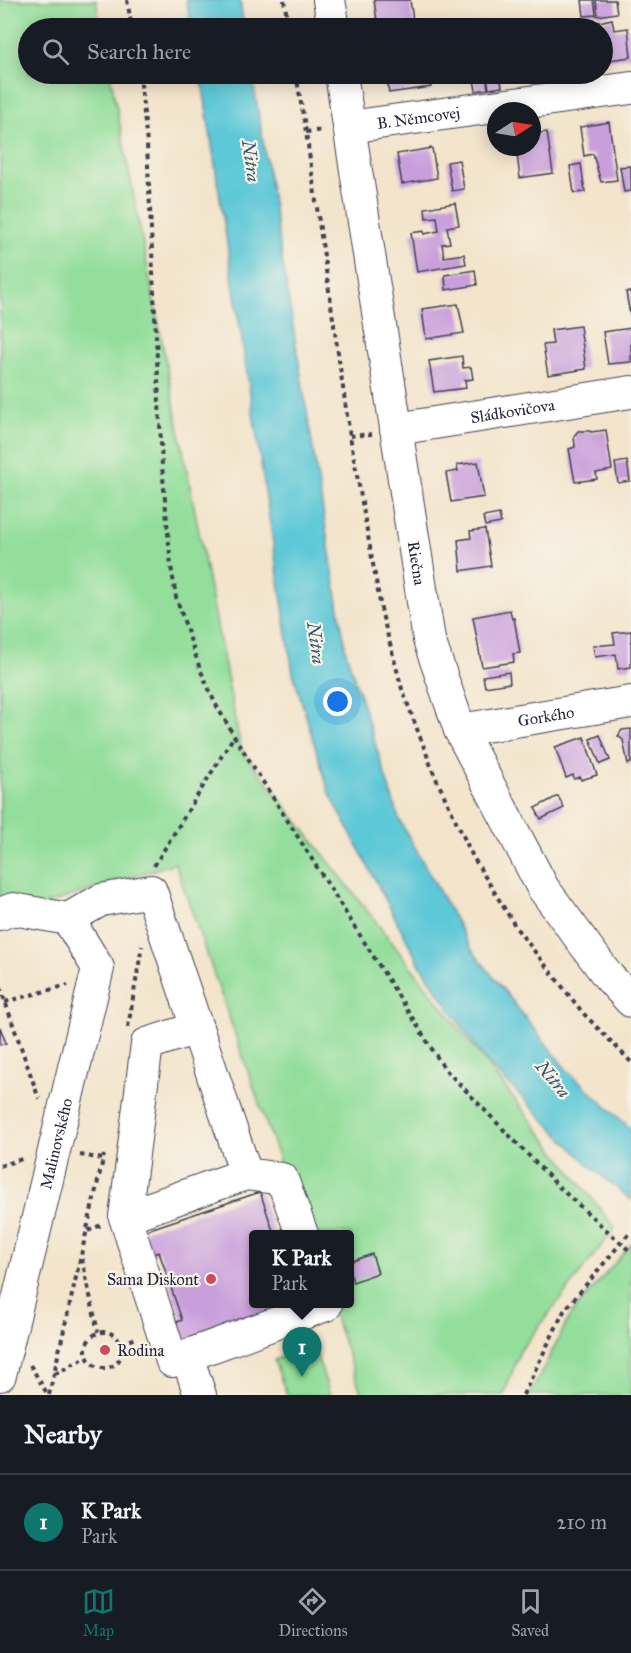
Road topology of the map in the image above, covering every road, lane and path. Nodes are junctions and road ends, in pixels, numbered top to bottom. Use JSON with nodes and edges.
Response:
{"nodes":[{"id":1,"x":127,"y":0,"type":"edge"},
{"id":2,"x":284,"y":0,"type":"edge"},
{"id":3,"x":329,"y":0,"type":"edge"},
{"id":4,"x":130,"y":18,"type":"edge"},
{"id":5,"x":287,"y":18,"type":"edge"},
{"id":6,"x":332,"y":18,"type":"edge"},
{"id":7,"x":141,"y":84,"type":"edge"},
{"id":8,"x":341,"y":84,"type":"edge"},
{"id":9,"x":631,"y":88,"type":"edge"},
{"id":10,"x":339,"y":129,"type":"junction"},
{"id":11,"x":306,"y":132,"type":"dead end"},
{"id":12,"x":631,"y":392,"type":"edge"},
{"id":13,"x":386,"y":431,"type":"junction"},
{"id":14,"x":350,"y":436,"type":"dead end"},
{"id":15,"x":631,"y":702,"type":"edge"},
{"id":16,"x":460,"y":730,"type":"junction"},
{"id":17,"x":234,"y":736,"type":"junction"},
{"id":18,"x":151,"y":891,"type":"junction"},
{"id":19,"x":0,"y":914,"type":"edge"},
{"id":20,"x":68,"y":919,"type":"junction"},
{"id":21,"x":143,"y":937,"type":"dead end"},
{"id":22,"x":77,"y":982,"type":"dead end"},
{"id":23,"x":0,"y":987,"type":"edge"},
{"id":24,"x":631,"y":1001,"type":"edge"},
{"id":25,"x":5,"y":1002,"type":"junction"},
{"id":26,"x":197,"y":1028,"type":"junction"},
{"id":27,"x":127,"y":1031,"type":"dead end"},
{"id":28,"x":43,"y":1109,"type":"dead end"},
{"id":29,"x":106,"y":1147,"type":"dead end"},
{"id":30,"x":69,"y":1153,"type":"dead end"},
{"id":31,"x":30,"y":1156,"type":"dead end"},
{"id":32,"x":103,"y":1159,"type":"junction"},
{"id":33,"x":0,"y":1166,"type":"edge"},
{"id":34,"x":246,"y":1174,"type":"junction"},
{"id":35,"x":124,"y":1216,"type":"junction"},
{"id":36,"x":301,"y":1230,"type":"edge"},
{"id":37,"x":631,"y":1230,"type":"edge"},
{"id":38,"x":620,"y":1243,"type":"junction"},
{"id":39,"x":631,"y":1252,"type":"edge"},
{"id":40,"x":82,"y":1257,"type":"junction"},
{"id":41,"x":318,"y":1308,"type":"edge"},
{"id":42,"x":98,"y":1332,"type":"junction"},
{"id":43,"x":187,"y":1356,"type":"junction"},
{"id":44,"x":86,"y":1357,"type":"junction"},
{"id":45,"x":27,"y":1360,"type":"dead end"},
{"id":46,"x":54,"y":1374,"type":"junction"},
{"id":47,"x":0,"y":1375,"type":"edge"},
{"id":48,"x":49,"y":1395,"type":"edge"},
{"id":49,"x":200,"y":1395,"type":"edge"},
{"id":50,"x":523,"y":1395,"type":"edge"}],
"edges":[{"from":1,"to":4,"type":"path"},
{"from":2,"to":5,"type":"path"},
{"from":3,"to":6,"type":"street"},
{"from":7,"to":17,"type":"path"},
{"from":8,"to":10,"type":"street","name":"Riečna"},
{"from":9,"to":10,"type":"street","name":"B. Němcovej"},
{"from":10,"to":11,"type":"path"},
{"from":10,"to":13,"type":"street","name":"Riečna"},
{"from":12,"to":13,"type":"street","name":"Sládkovičova"},
{"from":13,"to":14,"type":"path"},
{"from":13,"to":16,"type":"street","name":"Riečna"},
{"from":15,"to":16,"type":"street","name":"Gorkého"},
{"from":16,"to":24,"type":"street","name":"Riečna"},
{"from":17,"to":18,"type":"path"},
{"from":17,"to":38,"type":"path"},
{"from":18,"to":20,"type":"street"},
{"from":18,"to":26,"type":"street"},
{"from":19,"to":20,"type":"street"},
{"from":20,"to":47,"type":"street","name":"Malinovského"},
{"from":21,"to":27,"type":"path"},
{"from":22,"to":25,"type":"path"},
{"from":23,"to":25,"type":"path"},
{"from":25,"to":28,"type":"path"},
{"from":26,"to":34,"type":"street"},
{"from":26,"to":35,"type":"street"},
{"from":29,"to":32,"type":"path"},
{"from":30,"to":32,"type":"path"},
{"from":31,"to":33,"type":"path"},
{"from":32,"to":40,"type":"path"},
{"from":34,"to":35,"type":"street"},
{"from":34,"to":36,"type":"street"},
{"from":35,"to":43,"type":"street"},
{"from":37,"to":38,"type":"path"},
{"from":38,"to":39,"type":"path"},
{"from":38,"to":50,"type":"path"},
{"from":40,"to":42,"type":"path"},
{"from":40,"to":46,"type":"path"},
{"from":41,"to":43,"type":"street"},
{"from":42,"to":44,"type":"path"},
{"from":42,"to":44,"type":"path"},
{"from":43,"to":49,"type":"street"},
{"from":44,"to":46,"type":"path"},
{"from":45,"to":48,"type":"path"},
{"from":46,"to":48,"type":"path"}]}
